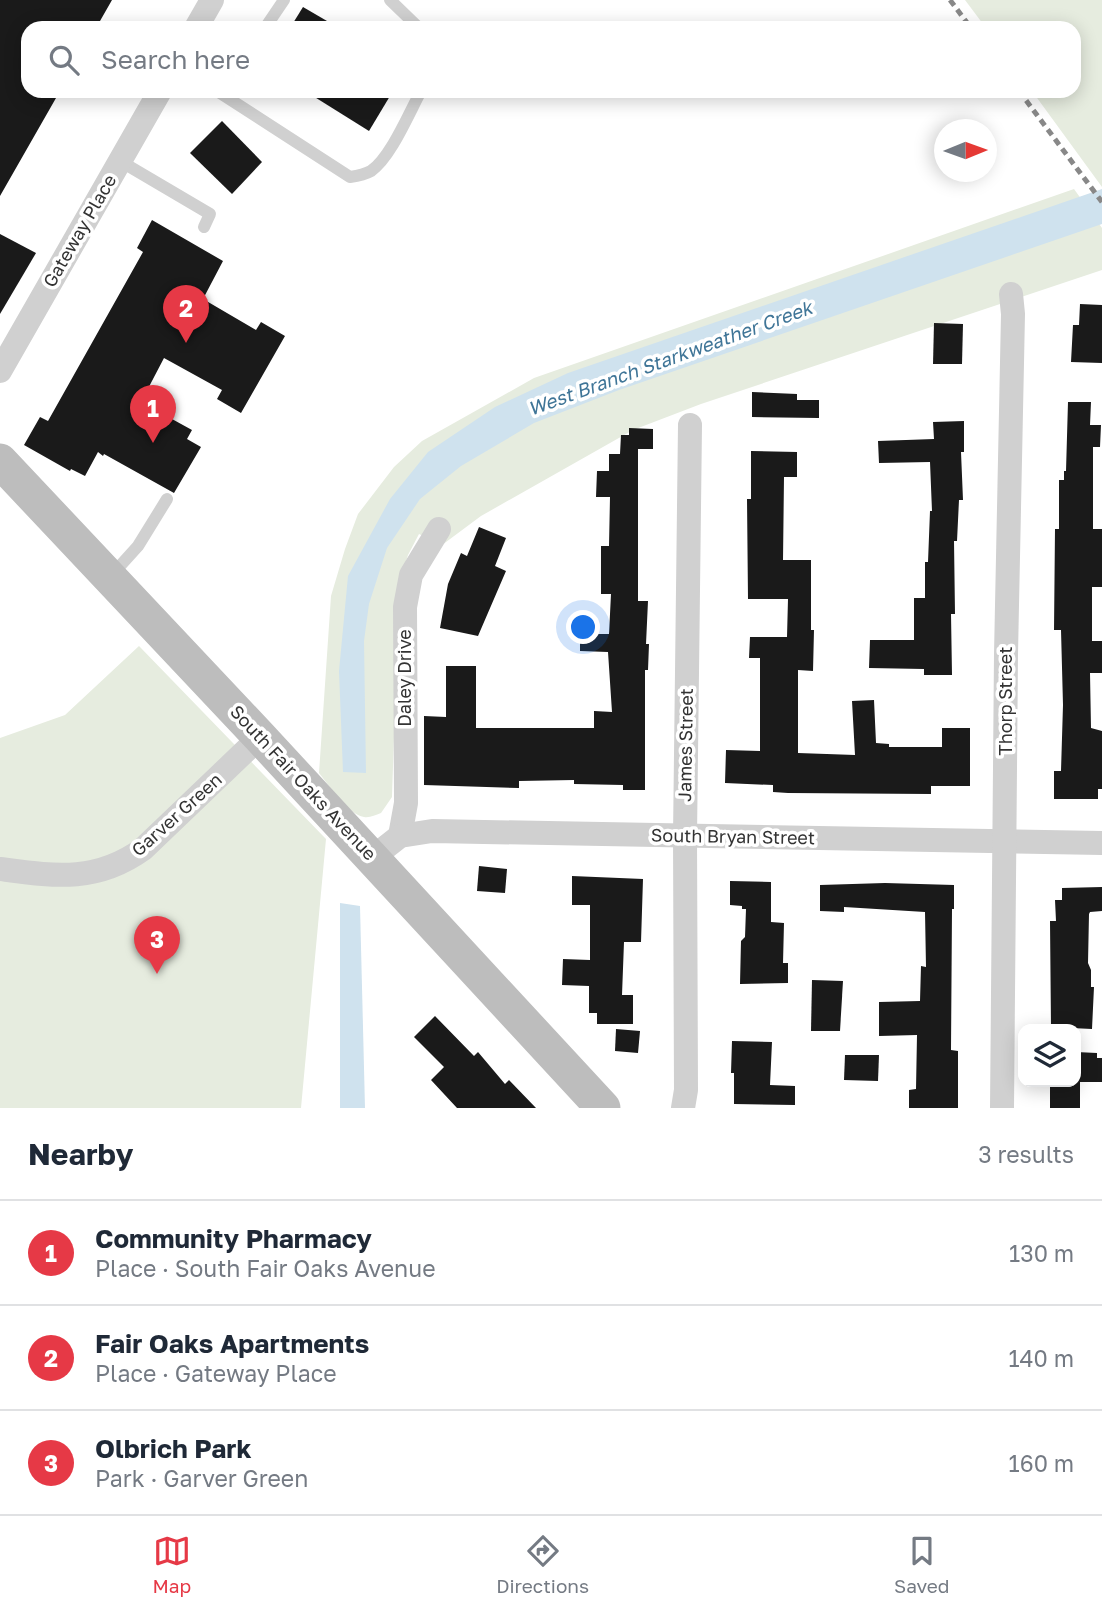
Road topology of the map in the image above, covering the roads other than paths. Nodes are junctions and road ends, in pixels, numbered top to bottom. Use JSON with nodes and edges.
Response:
{"nodes":[{"id":1,"x":212,"y":0,"type":"edge"},
{"id":2,"x":284,"y":0,"type":"edge"},
{"id":3,"x":390,"y":0,"type":"edge"},
{"id":4,"x":200,"y":21,"type":"edge"},
{"id":5,"x":270,"y":21,"type":"edge"},
{"id":6,"x":412,"y":21,"type":"edge"},
{"id":7,"x":156,"y":98,"type":"edge"},
{"id":8,"x":230,"y":98,"type":"edge"},
{"id":9,"x":417,"y":98,"type":"edge"},
{"id":10,"x":120,"y":161,"type":"junction"},
{"id":11,"x":204,"y":227,"type":"dead end"},
{"id":12,"x":1012,"y":294,"type":"dead end"},
{"id":13,"x":0,"y":371,"type":"edge"},
{"id":14,"x":690,"y":425,"type":"dead end"},
{"id":15,"x":0,"y":461,"type":"edge"},
{"id":16,"x":167,"y":499,"type":"dead end"},
{"id":17,"x":439,"y":529,"type":"dead end"},
{"id":18,"x":110,"y":577,"type":"junction"},
{"id":19,"x":260,"y":737,"type":"junction"},
{"id":20,"x":400,"y":836,"type":"junction"},
{"id":21,"x":685,"y":837,"type":"junction"},
{"id":22,"x":1006,"y":841,"type":"junction"},
{"id":23,"x":1102,"y":843,"type":"edge"},
{"id":24,"x":372,"y":858,"type":"junction"},
{"id":25,"x":0,"y":869,"type":"edge"},
{"id":26,"x":603,"y":1108,"type":"edge"},
{"id":27,"x":683,"y":1108,"type":"edge"},
{"id":28,"x":1002,"y":1108,"type":"edge"}],
"edges":[{"from":1,"to":4,"type":"street"},
{"from":2,"to":5,"type":"lane"},
{"from":3,"to":6,"type":"lane"},
{"from":7,"to":10,"type":"street","name":"Gateway Place"},
{"from":8,"to":9,"type":"lane"},
{"from":10,"to":11,"type":"lane"},
{"from":10,"to":13,"type":"street","name":"Gateway Place"},
{"from":12,"to":22,"type":"street","name":"Thorp Street"},
{"from":14,"to":21,"type":"street","name":"James Street"},
{"from":15,"to":18,"type":"street","name":"South Fair Oaks Avenue"},
{"from":16,"to":18,"type":"lane"},
{"from":17,"to":20,"type":"street","name":"Daley Drive"},
{"from":18,"to":19,"type":"street","name":"South Fair Oaks Avenue"},
{"from":19,"to":24,"type":"street","name":"South Fair Oaks Avenue"},
{"from":19,"to":25,"type":"street","name":"Garver Green"},
{"from":20,"to":21,"type":"street","name":"South Bryan Street"},
{"from":20,"to":24,"type":"street"},
{"from":21,"to":22,"type":"street","name":"South Bryan Street"},
{"from":21,"to":27,"type":"street","name":"James Street"},
{"from":22,"to":23,"type":"street","name":"South Bryan Street"},
{"from":22,"to":28,"type":"street","name":"Thorp Street"},
{"from":24,"to":26,"type":"street","name":"South Fair Oaks Avenue"}]}
